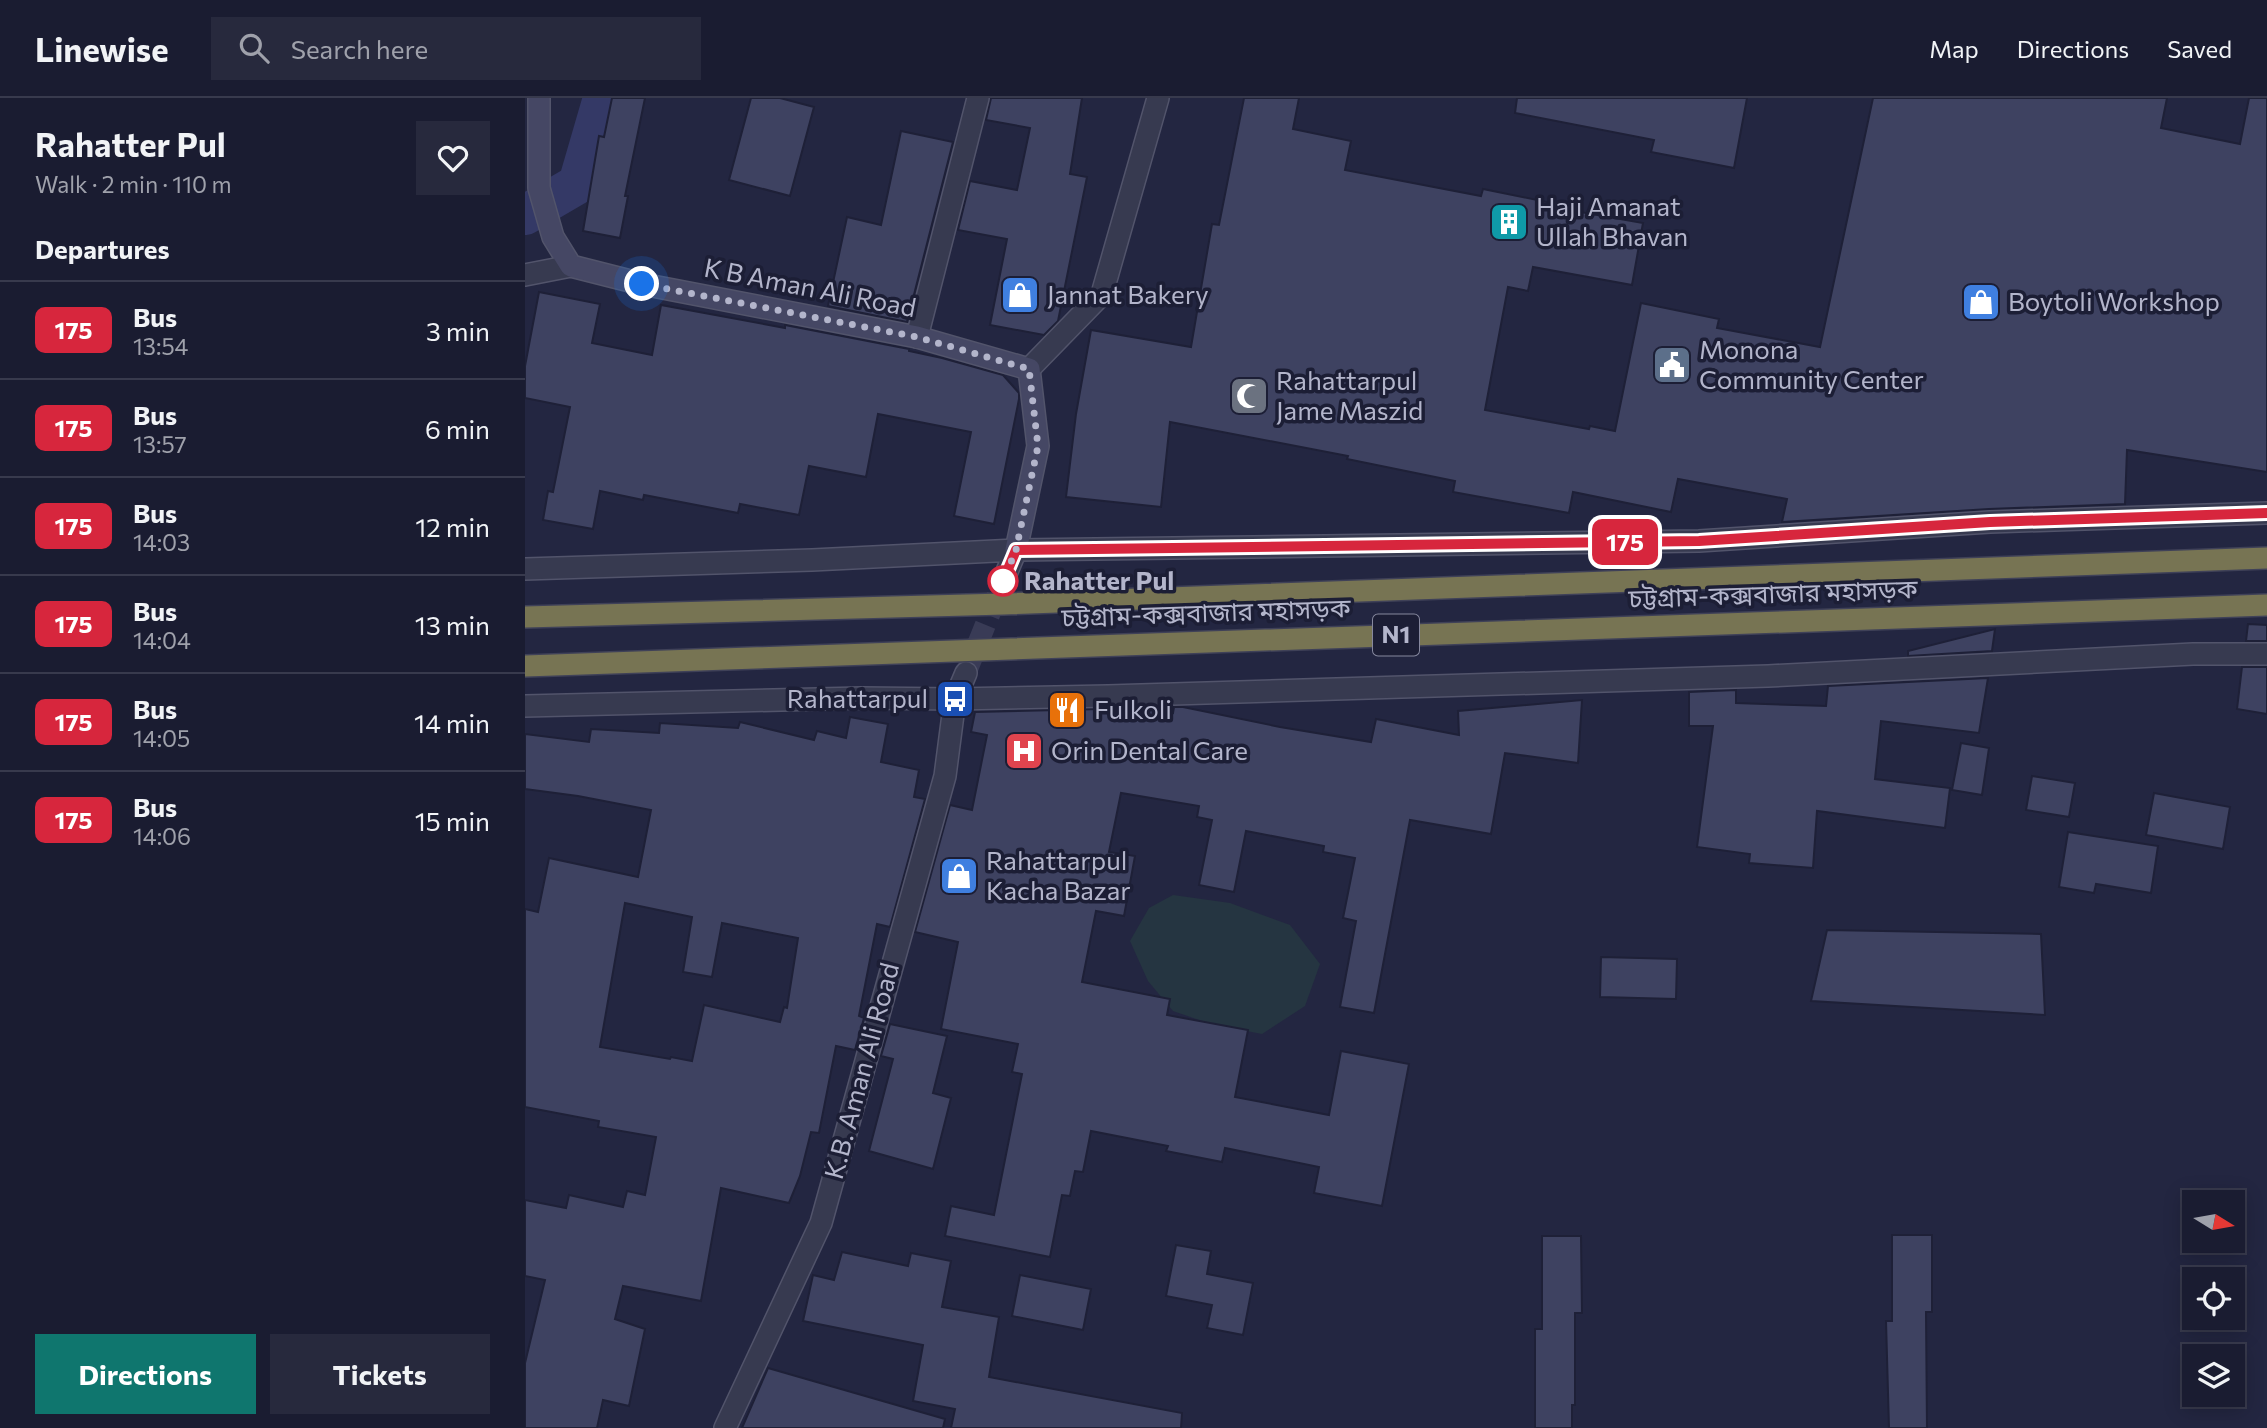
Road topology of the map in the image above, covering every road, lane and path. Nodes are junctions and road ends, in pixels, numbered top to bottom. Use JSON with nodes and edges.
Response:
{"nodes":[{"id":1,"x":539,"y":98,"type":"edge"},
{"id":2,"x":978,"y":98,"type":"edge"},
{"id":3,"x":1158,"y":98,"type":"edge"},
{"id":4,"x":571,"y":266,"type":"junction"},
{"id":5,"x":525,"y":275,"type":"edge"},
{"id":6,"x":917,"y":337,"type":"junction"},
{"id":7,"x":1029,"y":369,"type":"junction"},
{"id":8,"x":2267,"y":513,"type":"edge"},
{"id":9,"x":1016,"y":550,"type":"junction"},
{"id":10,"x":2267,"y":558,"type":"edge"},
{"id":11,"x":525,"y":569,"type":"edge"},
{"id":12,"x":1003,"y":581,"type":"tunnel mouth"},
{"id":13,"x":2267,"y":605,"type":"edge"},
{"id":14,"x":525,"y":617,"type":"edge"},
{"id":15,"x":2267,"y":654,"type":"edge"},
{"id":16,"x":525,"y":666,"type":"edge"},
{"id":17,"x":966,"y":673,"type":"tunnel mouth"},
{"id":18,"x":954,"y":699,"type":"junction"},
{"id":19,"x":525,"y":706,"type":"edge"},
{"id":20,"x":725,"y":1428,"type":"edge"}],
"edges":[{"from":1,"to":4,"type":"street"},
{"from":2,"to":6,"type":"street"},
{"from":3,"to":7,"type":"street"},
{"from":4,"to":5,"type":"street"},
{"from":4,"to":6,"type":"street","name":"K B Aman Ali Road"},
{"from":6,"to":7,"type":"street","name":"K B Aman Ali Road"},
{"from":7,"to":9,"type":"street"},
{"from":8,"to":9,"type":"street"},
{"from":9,"to":11,"type":"street"},
{"from":9,"to":12,"type":"street"},
{"from":10,"to":14,"type":"highway","name":"চট্টগ্রাম-কক্সবাজার মহাসড়ক","number":"N1"},
{"from":13,"to":16,"type":"highway","name":"চট্টগ্রাম-কক্সবাজার মহাসড়ক","number":"N1"},
{"from":15,"to":18,"type":"street"},
{"from":17,"to":18,"type":"street","name":"K.B. Aman Ali Road"},
{"from":18,"to":19,"type":"street"},
{"from":18,"to":20,"type":"street","name":"K.B. Aman Ali Road"}]}
